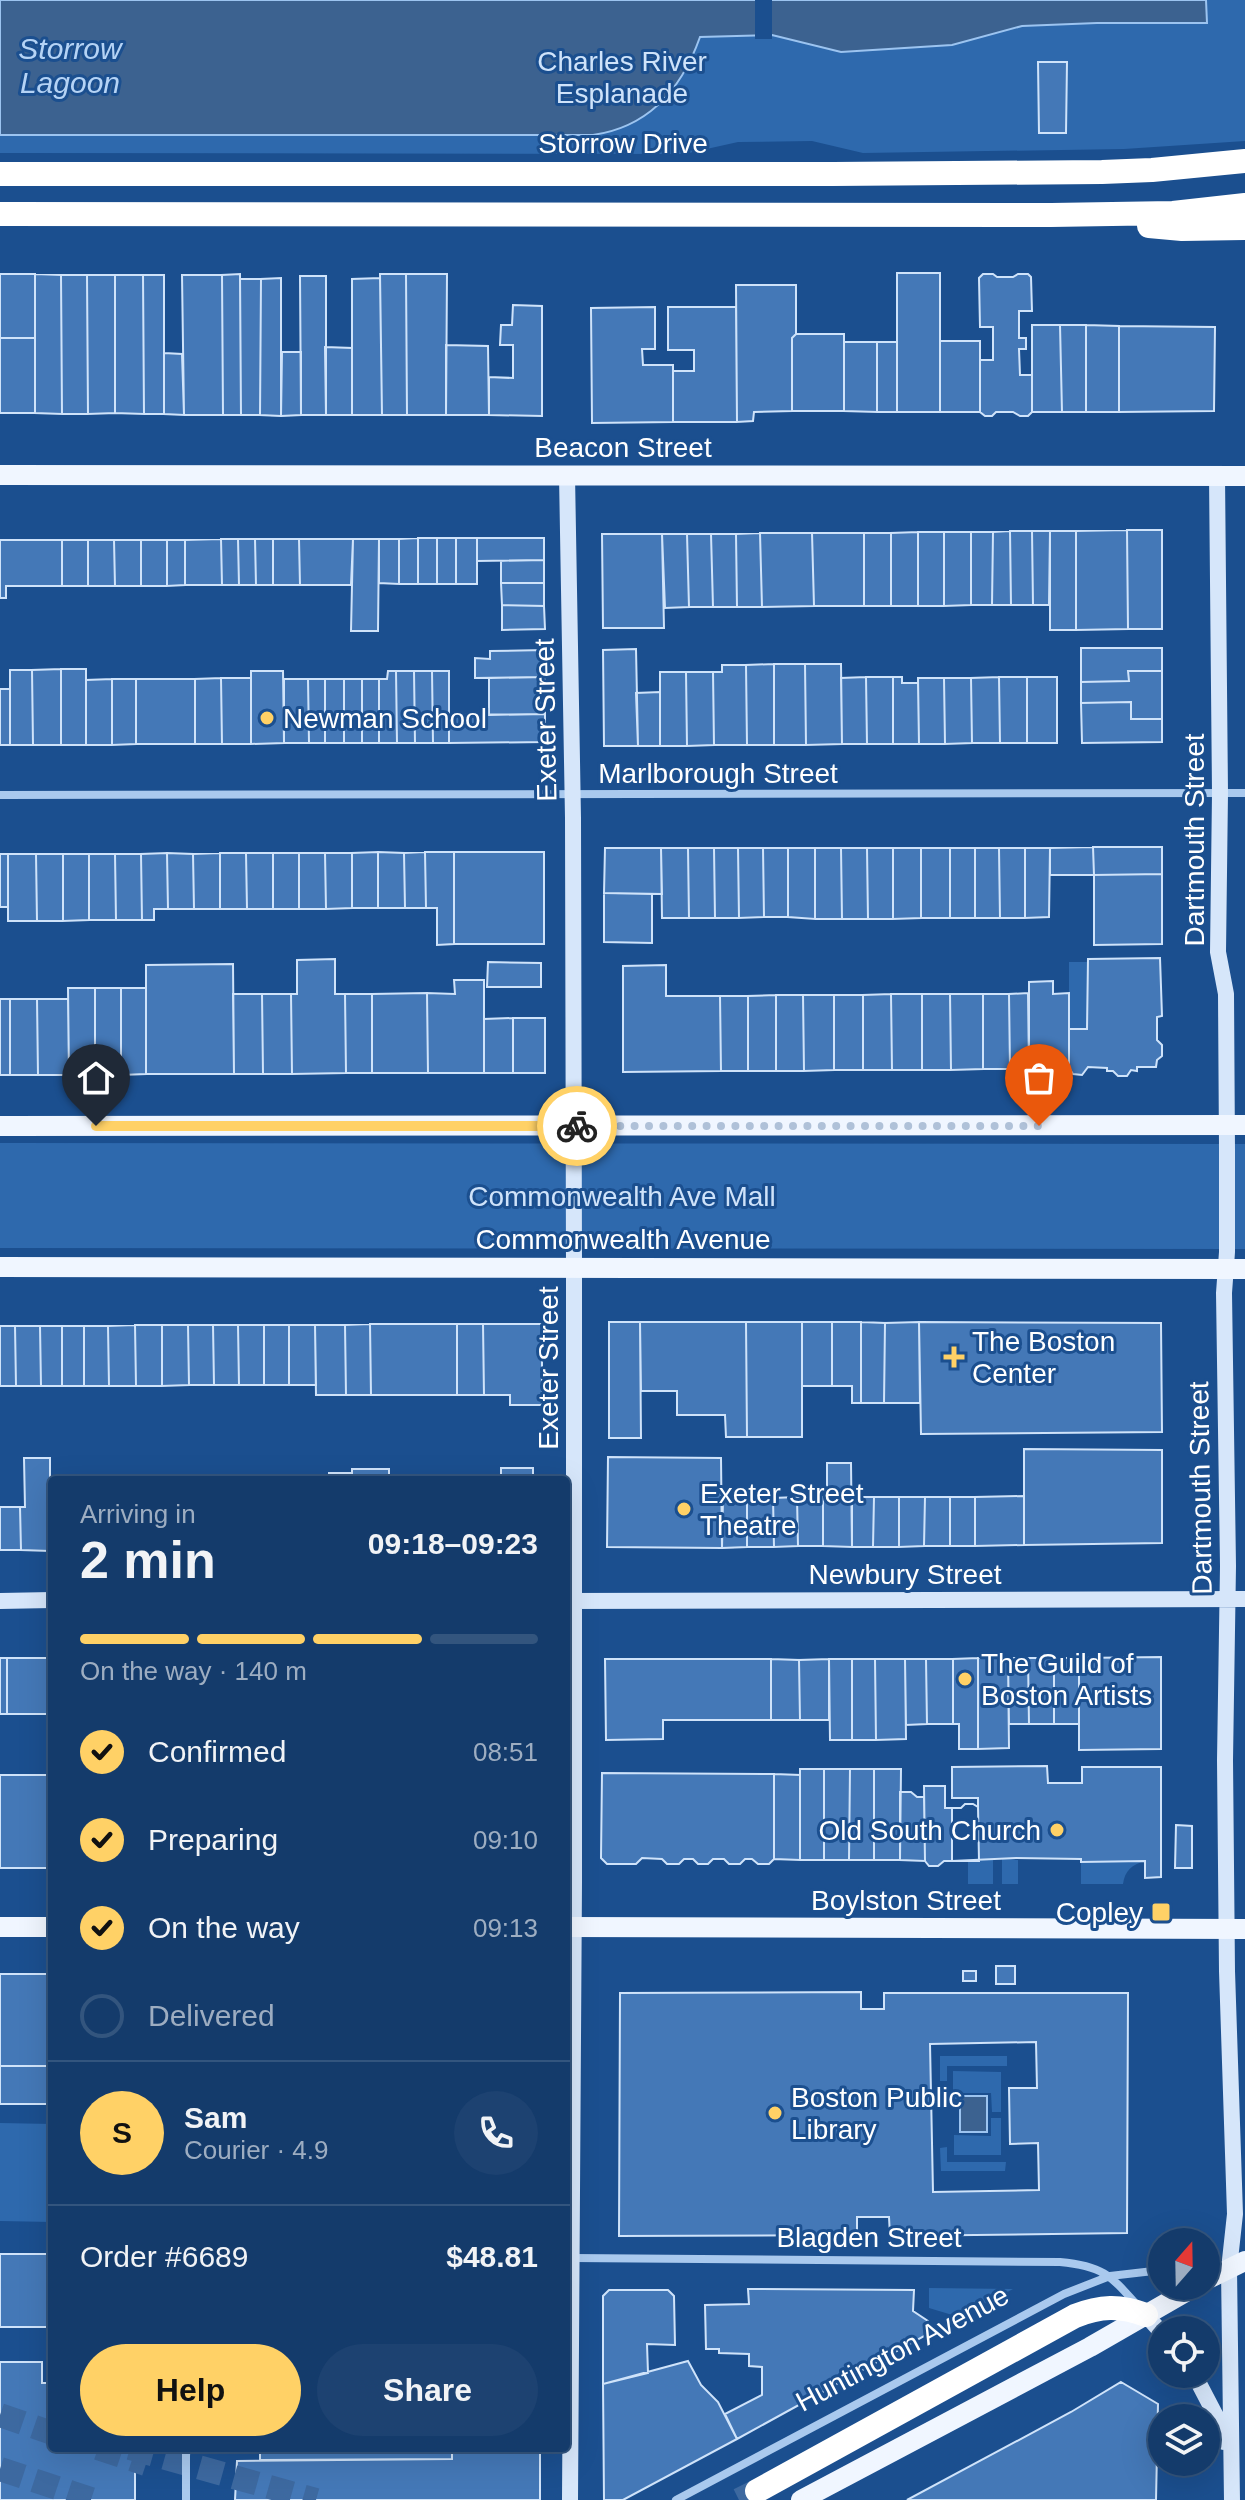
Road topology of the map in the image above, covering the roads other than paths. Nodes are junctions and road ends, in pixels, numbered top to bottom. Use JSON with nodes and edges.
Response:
{"nodes":[{"id":1,"x":1245,"y":161,"type":"edge"},
{"id":2,"x":0,"y":174,"type":"edge"},
{"id":3,"x":1245,"y":205,"type":"edge"},
{"id":4,"x":0,"y":214,"type":"edge"},
{"id":5,"x":1051,"y":215,"type":"junction"},
{"id":6,"x":1245,"y":228,"type":"edge"},
{"id":7,"x":0,"y":475,"type":"edge"},
{"id":8,"x":567,"y":475,"type":"junction"},
{"id":9,"x":1217,"y":475,"type":"junction"},
{"id":10,"x":1245,"y":476,"type":"edge"},
{"id":11,"x":1220,"y":793,"type":"junction"},
{"id":12,"x":1245,"y":793,"type":"edge"},
{"id":13,"x":0,"y":795,"type":"edge"},
{"id":14,"x":572,"y":795,"type":"junction"},
{"id":15,"x":1236,"y":1125,"type":"edge"},
{"id":16,"x":0,"y":1126,"type":"edge"},
{"id":17,"x":573,"y":1126,"type":"junction"},
{"id":18,"x":0,"y":1267,"type":"edge"},
{"id":19,"x":574,"y":1267,"type":"junction"},
{"id":20,"x":1236,"y":1268,"type":"edge"},
{"id":21,"x":570,"y":1534,"type":"edge"},
{"id":22,"x":1236,"y":1599,"type":"edge"},
{"id":23,"x":48,"y":1600,"type":"edge"},
{"id":24,"x":0,"y":1601,"type":"edge"},
{"id":25,"x":570,"y":1601,"type":"edge"},
{"id":26,"x":0,"y":1927,"type":"edge"},
{"id":27,"x":48,"y":1927,"type":"edge"},
{"id":28,"x":570,"y":1927,"type":"edge"},
{"id":29,"x":1236,"y":1929,"type":"edge"},
{"id":30,"x":572,"y":2258,"type":"junction"},
{"id":31,"x":1237,"y":2265,"type":"edge"},
{"id":32,"x":1148,"y":2272,"type":"edge"},
{"id":33,"x":1110,"y":2276,"type":"junction"},
{"id":34,"x":1181,"y":2300,"type":"edge"},
{"id":35,"x":1163,"y":2316,"type":"edge"},
{"id":36,"x":1148,"y":2317,"type":"edge"},
{"id":37,"x":1148,"y":2320,"type":"edge"},
{"id":38,"x":1148,"y":2327,"type":"edge"},
{"id":39,"x":1201,"y":2388,"type":"edge"},
{"id":40,"x":186,"y":2452,"type":"edge"},
{"id":41,"x":1230,"y":2467,"type":"junction"},
{"id":42,"x":757,"y":2491,"type":"tunnel mouth"},
{"id":43,"x":186,"y":2500,"type":"edge"},
{"id":44,"x":570,"y":2500,"type":"edge"},
{"id":45,"x":676,"y":2500,"type":"edge"},
{"id":46,"x":801,"y":2500,"type":"edge"},
{"id":47,"x":1232,"y":2500,"type":"edge"}],
"edges":[{"from":1,"to":2,"type":"highway","name":"Storrow Drive"},
{"from":3,"to":5,"type":"highway"},
{"from":4,"to":5,"type":"highway"},
{"from":5,"to":6,"type":"highway"},
{"from":7,"to":8,"type":"main road","name":"Beacon Street"},
{"from":8,"to":9,"type":"main road","name":"Beacon Street"},
{"from":8,"to":14,"type":"main road","name":"Exeter Street"},
{"from":9,"to":10,"type":"main road","name":"Beacon Street"},
{"from":9,"to":11,"type":"main road","name":"Dartmouth Street"},
{"from":11,"to":12,"type":"street","name":"Marlborough Street"},
{"from":11,"to":14,"type":"street","name":"Marlborough Street"},
{"from":11,"to":15,"type":"main road","name":"Dartmouth Street"},
{"from":13,"to":14,"type":"street","name":"Marlborough Street"},
{"from":14,"to":17,"type":"main road","name":"Exeter Street"},
{"from":15,"to":17,"type":"main road"},
{"from":15,"to":20,"type":"main road","name":"Dartmouth Street"},
{"from":16,"to":17,"type":"main road"},
{"from":17,"to":19,"type":"main road","name":"Exeter Street"},
{"from":18,"to":19,"type":"main road","name":"Commonwealth Avenue"},
{"from":19,"to":20,"type":"main road","name":"Commonwealth Avenue"},
{"from":19,"to":21,"type":"main road","name":"Exeter Street"},
{"from":20,"to":22,"type":"main road","name":"Dartmouth Street"},
{"from":22,"to":25,"type":"main road","name":"Newbury Street"},
{"from":22,"to":29,"type":"main road","name":"Dartmouth Street"},
{"from":23,"to":24,"type":"main road"},
{"from":26,"to":27,"type":"main road"},
{"from":28,"to":29,"type":"main road","name":"Boylston Street"},
{"from":28,"to":30,"type":"main road","name":"Exeter Street"},
{"from":29,"to":31,"type":"main road","name":"Dartmouth Street"},
{"from":30,"to":33,"type":"street","name":"Blagden Street"},
{"from":30,"to":44,"type":"main road","name":"Exeter Street"},
{"from":31,"to":41,"type":"main road","name":"Dartmouth Street"},
{"from":32,"to":33,"type":"street","name":"Huntington Avenue"},
{"from":33,"to":36,"type":"street","name":"Blagden Street"},
{"from":33,"to":45,"type":"street","name":"Huntington Avenue"},
{"from":34,"to":35,"type":"main road"},
{"from":37,"to":42,"type":"highway"},
{"from":38,"to":46,"type":"main road"},
{"from":39,"to":41,"type":"main road"},
{"from":40,"to":43,"type":"street"},
{"from":41,"to":47,"type":"main road","name":"Dartmouth Street"}]}
